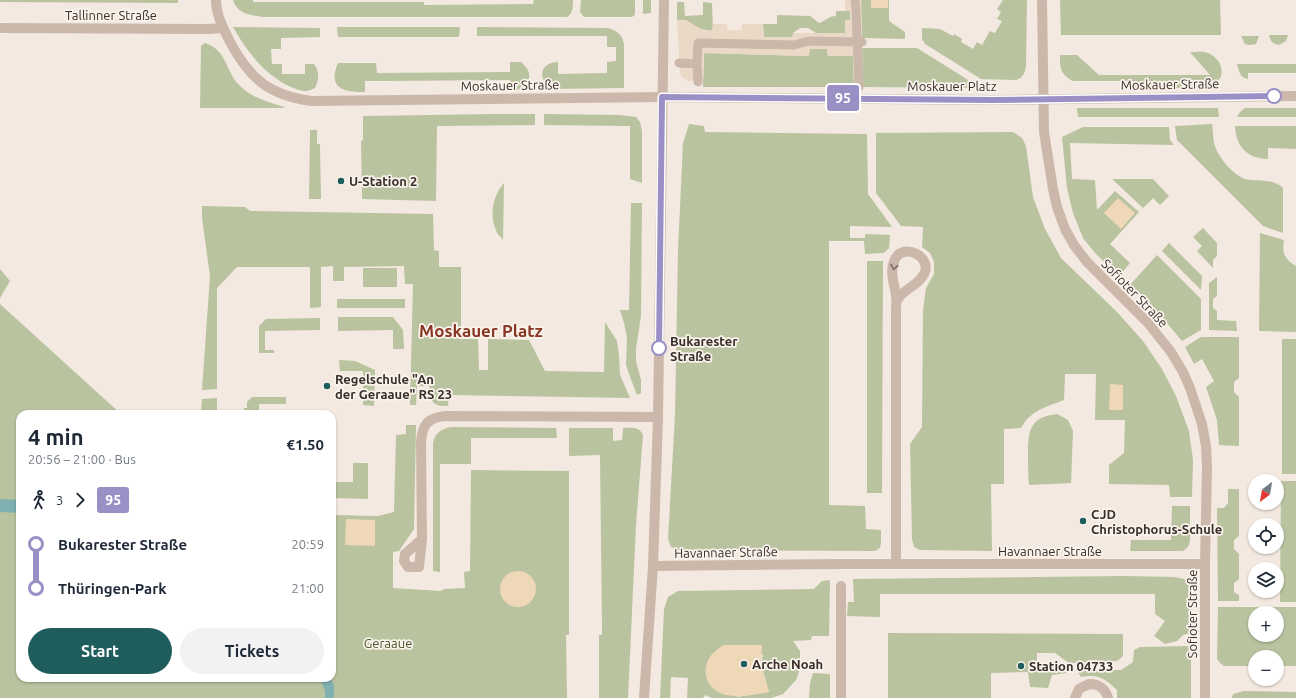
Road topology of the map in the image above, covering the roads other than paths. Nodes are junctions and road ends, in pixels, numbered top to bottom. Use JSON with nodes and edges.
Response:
{"nodes":[{"id":1,"x":216,"y":0,"type":"edge"},
{"id":2,"x":664,"y":0,"type":"edge"},
{"id":3,"x":855,"y":0,"type":"edge"},
{"id":4,"x":1042,"y":0,"type":"edge"},
{"id":5,"x":0,"y":28,"type":"edge"},
{"id":6,"x":223,"y":28,"type":"junction"},
{"id":7,"x":860,"y":42,"type":"junction"},
{"id":8,"x":679,"y":63,"type":"dead end"},
{"id":9,"x":697,"y":64,"type":"junction"},
{"id":10,"x":698,"y":82,"type":"dead end"},
{"id":11,"x":859,"y":87,"type":"dead end"},
{"id":12,"x":1296,"y":96,"type":"edge"},
{"id":13,"x":662,"y":97,"type":"junction"},
{"id":14,"x":860,"y":98,"type":"joint"},
{"id":15,"x":1044,"y":99,"type":"junction"},
{"id":16,"x":898,"y":299,"type":"junction"},
{"id":17,"x":658,"y":417,"type":"junction"},
{"id":18,"x":422,"y":539,"type":"dead end"},
{"id":19,"x":896,"y":564,"type":"junction"},
{"id":20,"x":1204,"y":564,"type":"junction"},
{"id":21,"x":653,"y":566,"type":"junction"},
{"id":22,"x":841,"y":586,"type":"dead end"},
{"id":23,"x":644,"y":698,"type":"edge"},
{"id":24,"x":841,"y":698,"type":"edge"},
{"id":25,"x":1075,"y":698,"type":"edge"},
{"id":26,"x":1108,"y":698,"type":"edge"},
{"id":27,"x":1205,"y":698,"type":"edge"}],
"edges":[{"from":1,"to":6,"type":"street","name":"Moskauer Straße"},
{"from":2,"to":13,"type":"street"},
{"from":3,"to":7,"type":"street"},
{"from":4,"to":15,"type":"street","name":"Sofioter Straße"},
{"from":5,"to":6,"type":"street","name":"Tallinner Straße"},
{"from":6,"to":13,"type":"street","name":"Moskauer Straße"},
{"from":7,"to":9,"type":"street"},
{"from":7,"to":11,"type":"street"},
{"from":8,"to":9,"type":"street"},
{"from":9,"to":10,"type":"street"},
{"from":12,"to":15,"type":"street","name":"Moskauer Straße"},
{"from":13,"to":14,"type":"street","name":"Moskauer Straße"},
{"from":13,"to":17,"type":"street"},
{"from":14,"to":15,"type":"street","name":"Moskauer Platz"},
{"from":15,"to":20,"type":"street","name":"Sofioter Straße"},
{"from":16,"to":16,"type":"street","one_way":true},
{"from":16,"to":19,"type":"street"},
{"from":17,"to":18,"type":"street"},
{"from":17,"to":21,"type":"street"},
{"from":19,"to":20,"type":"street","name":"Havannaer Straße"},
{"from":19,"to":21,"type":"street","name":"Havannaer Straße"},
{"from":20,"to":27,"type":"street","name":"Sofioter Straße"},
{"from":21,"to":23,"type":"street"},
{"from":22,"to":24,"type":"street"},
{"from":25,"to":26,"type":"street"}]}
